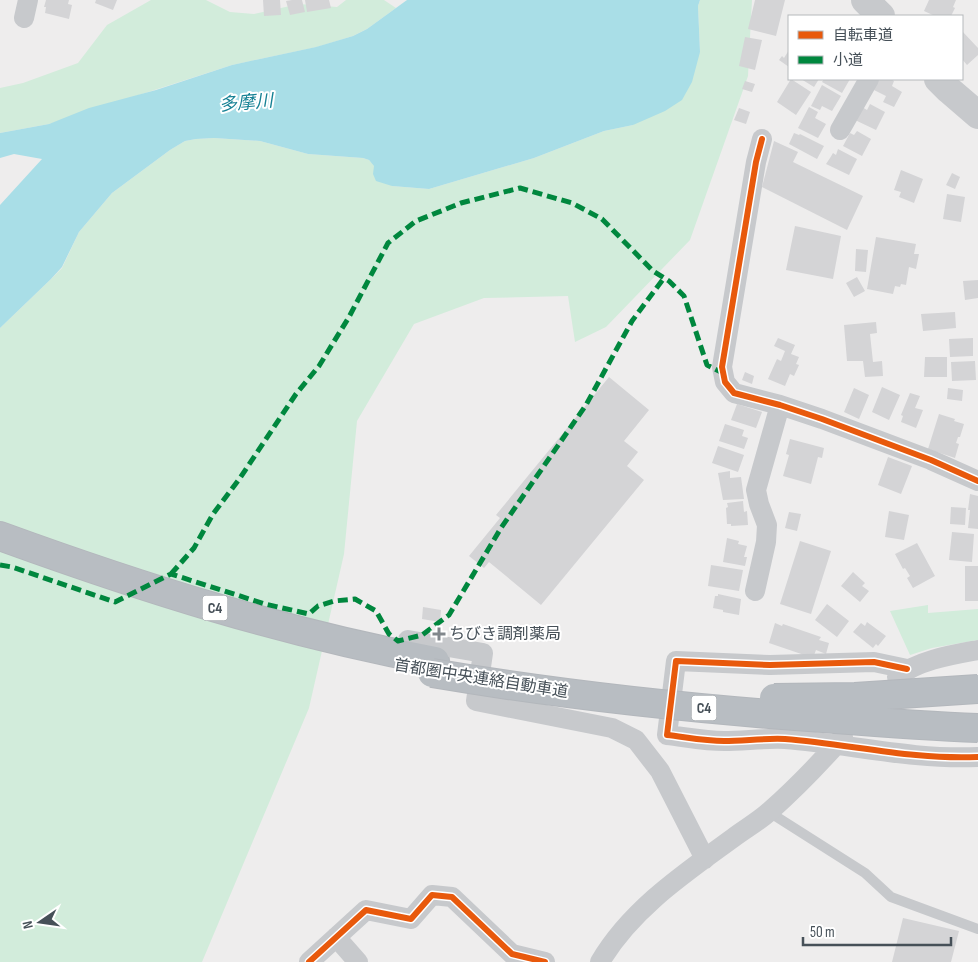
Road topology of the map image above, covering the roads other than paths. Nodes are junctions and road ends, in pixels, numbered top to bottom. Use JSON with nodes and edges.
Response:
{"nodes":[{"id":1,"x":865,"y":0,"type":"edge"},
{"id":2,"x":879,"y":15,"type":"edge"},
{"id":3,"x":868,"y":80,"type":"edge"},
{"id":4,"x":939,"y":80,"type":"edge"},
{"id":5,"x":978,"y":115,"type":"edge"},
{"id":6,"x":840,"y":130,"type":"dead end"},
{"id":7,"x":762,"y":139,"type":"dead end"},
{"id":8,"x":780,"y":405,"type":"junction"},
{"id":9,"x":978,"y":481,"type":"edge"},
{"id":10,"x":0,"y":536,"type":"edge"},
{"id":11,"x":0,"y":550,"type":"edge"},
{"id":12,"x":755,"y":591,"type":"dead end"},
{"id":13,"x":408,"y":640,"type":"dead end"},
{"id":14,"x":978,"y":650,"type":"edge"},
{"id":15,"x":907,"y":669,"type":"junction"},
{"id":16,"x":978,"y":689,"type":"edge"},
{"id":17,"x":978,"y":728,"type":"edge"},
{"id":18,"x":836,"y":744,"type":"junction"},
{"id":19,"x":978,"y":757,"type":"edge"},
{"id":20,"x":769,"y":812,"type":"junction"},
{"id":21,"x":705,"y":859,"type":"junction"},
{"id":22,"x":978,"y":929,"type":"edge"},
{"id":23,"x":336,"y":937,"type":"junction"},
{"id":24,"x":309,"y":962,"type":"edge"},
{"id":25,"x":358,"y":962,"type":"edge"},
{"id":26,"x":546,"y":962,"type":"edge"},
{"id":27,"x":600,"y":962,"type":"edge"}],
"edges":[{"from":1,"to":2,"type":"main road"},
{"from":3,"to":6,"type":"street"},
{"from":4,"to":5,"type":"main road"},
{"from":7,"to":8,"type":"street"},
{"from":8,"to":9,"type":"street"},
{"from":8,"to":12,"type":"street"},
{"from":10,"to":16,"type":"highway","name":"首都圏中央連絡自動車道","number":"C4","bridge":true},
{"from":11,"to":17,"type":"highway","name":"首都圏中央連絡自動車道","number":"C4","bridge":true},
{"from":13,"to":21,"type":"street"},
{"from":14,"to":15,"type":"street"},
{"from":15,"to":18,"type":"street"},
{"from":15,"to":18,"type":"street"},
{"from":18,"to":19,"type":"street"},
{"from":18,"to":20,"type":"street"},
{"from":20,"to":21,"type":"street"},
{"from":20,"to":22,"type":"lane"},
{"from":21,"to":27,"type":"street"},
{"from":23,"to":24,"type":"street"},
{"from":23,"to":25,"type":"street"},
{"from":23,"to":26,"type":"street"}]}
